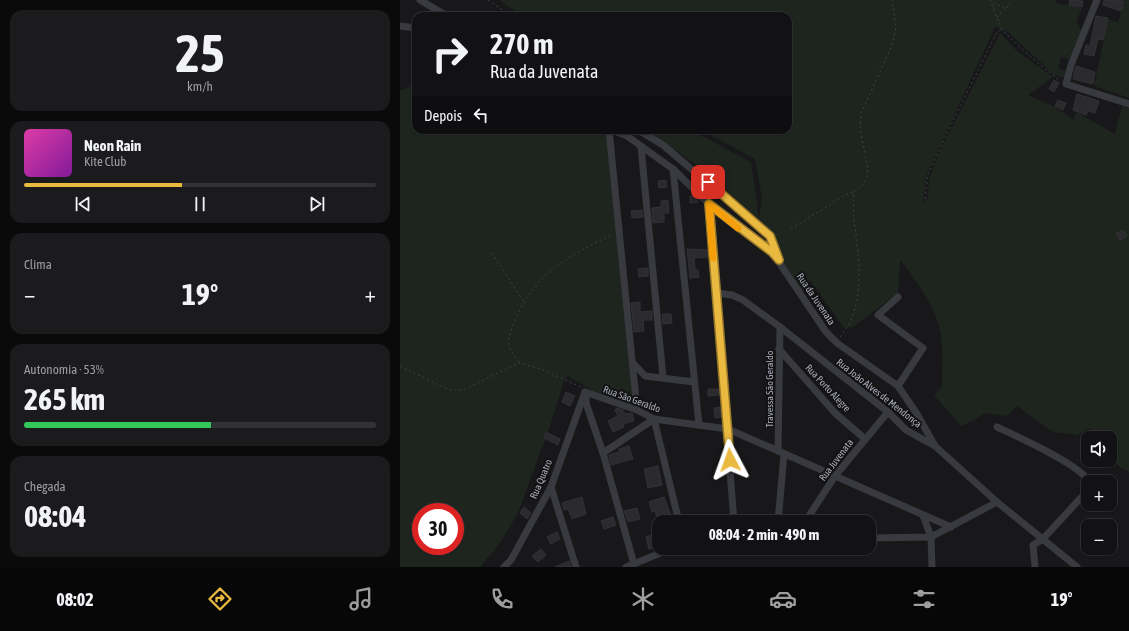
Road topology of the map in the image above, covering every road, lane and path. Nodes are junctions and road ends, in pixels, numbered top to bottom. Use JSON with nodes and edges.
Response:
{"nodes":[{"id":1,"x":420,"y":0,"type":"edge"},
{"id":2,"x":488,"y":0,"type":"edge"},
{"id":3,"x":892,"y":0,"type":"edge"},
{"id":4,"x":987,"y":0,"type":"edge"},
{"id":5,"x":990,"y":0,"type":"edge"},
{"id":6,"x":1013,"y":0,"type":"edge"},
{"id":7,"x":1096,"y":0,"type":"edge"},
{"id":8,"x":992,"y":2,"type":"junction"},
{"id":9,"x":1006,"y":8,"type":"junction"},
{"id":10,"x":440,"y":12,"type":"edge"},
{"id":11,"x":505,"y":12,"type":"edge"},
{"id":12,"x":996,"y":17,"type":"junction"},
{"id":13,"x":400,"y":26,"type":"edge"},
{"id":14,"x":412,"y":28,"type":"edge"},
{"id":15,"x":1002,"y":30,"type":"junction"},
{"id":16,"x":1069,"y":85,"type":"junction"},
{"id":17,"x":1129,"y":104,"type":"edge"},
{"id":18,"x":609,"y":134,"type":"edge"},
{"id":19,"x":622,"y":134,"type":"edge"},
{"id":20,"x":645,"y":134,"type":"edge"},
{"id":21,"x":641,"y":147,"type":"junction"},
{"id":22,"x":673,"y":168,"type":"junction"},
{"id":23,"x":854,"y":192,"type":"junction"},
{"id":24,"x":925,"y":199,"type":"dead end"},
{"id":25,"x":709,"y":204,"type":"junction"},
{"id":26,"x":791,"y":229,"type":"dead end"},
{"id":27,"x":619,"y":232,"type":"junction"},
{"id":28,"x":492,"y":253,"type":"dead end"},
{"id":29,"x":779,"y":260,"type":"junction"},
{"id":30,"x":716,"y":293,"type":"junction"},
{"id":31,"x":898,"y":297,"type":"dead end"},
{"id":32,"x":525,"y":303,"type":"junction"},
{"id":33,"x":780,"y":327,"type":"junction"},
{"id":34,"x":837,"y":343,"type":"junction"},
{"id":35,"x":779,"y":349,"type":"junction"},
{"id":36,"x":519,"y":363,"type":"junction"},
{"id":37,"x":633,"y":363,"type":"junction"},
{"id":38,"x":400,"y":366,"type":"edge"},
{"id":39,"x":663,"y":377,"type":"junction"},
{"id":40,"x":694,"y":382,"type":"junction"},
{"id":41,"x":898,"y":386,"type":"junction"},
{"id":42,"x":585,"y":392,"type":"junction"},
{"id":43,"x":637,"y":410,"type":"junction"},
{"id":44,"x":888,"y":412,"type":"junction"},
{"id":45,"x":654,"y":419,"type":"junction"},
{"id":46,"x":699,"y":425,"type":"junction"},
{"id":47,"x":997,"y":427,"type":"dead end"},
{"id":48,"x":728,"y":429,"type":"junction"},
{"id":49,"x":865,"y":439,"type":"junction"},
{"id":50,"x":935,"y":446,"type":"junction"},
{"id":51,"x":781,"y":452,"type":"junction"},
{"id":52,"x":603,"y":453,"type":"junction"},
{"id":53,"x":1083,"y":475,"type":"edge"},
{"id":54,"x":835,"y":476,"type":"junction"},
{"id":55,"x":550,"y":487,"type":"junction"},
{"id":56,"x":1081,"y":498,"type":"edge"},
{"id":57,"x":996,"y":502,"type":"junction"},
{"id":58,"x":677,"y":515,"type":"edge"},
{"id":59,"x":734,"y":515,"type":"edge"},
{"id":60,"x":778,"y":515,"type":"edge"},
{"id":61,"x":810,"y":515,"type":"edge"},
{"id":62,"x":923,"y":515,"type":"junction"},
{"id":63,"x":951,"y":527,"type":"junction"},
{"id":64,"x":931,"y":537,"type":"junction"},
{"id":65,"x":876,"y":538,"type":"edge"},
{"id":66,"x":1043,"y":539,"type":"junction"},
{"id":67,"x":660,"y":555,"type":"edge"},
{"id":68,"x":634,"y":564,"type":"junction"},
{"id":69,"x":644,"y":564,"type":"edge"},
{"id":70,"x":504,"y":567,"type":"edge"},
{"id":71,"x":576,"y":567,"type":"edge"},
{"id":72,"x":626,"y":567,"type":"edge"},
{"id":73,"x":932,"y":567,"type":"edge"},
{"id":74,"x":1035,"y":567,"type":"edge"},
{"id":75,"x":1077,"y":567,"type":"edge"}],
"edges":[{"from":1,"to":10,"type":"street"},
{"from":2,"to":11,"type":"path"},
{"from":3,"to":23,"type":"path"},
{"from":4,"to":8,"type":"path"},
{"from":5,"to":8,"type":"path"},
{"from":6,"to":9,"type":"path"},
{"from":7,"to":16,"type":"street"},
{"from":8,"to":9,"type":"path"},
{"from":8,"to":12,"type":"path"},
{"from":9,"to":12,"type":"path"},
{"from":12,"to":15,"type":"path"},
{"from":13,"to":14,"type":"street"},
{"from":15,"to":16,"type":"path"},
{"from":15,"to":24,"type":"path"},
{"from":16,"to":17,"type":"street"},
{"from":18,"to":27,"type":"street"},
{"from":19,"to":21,"type":"street","name":"Rua da Juvenata"},
{"from":20,"to":29,"type":"street"},
{"from":21,"to":22,"type":"street","name":"Rua da Juvenata"},
{"from":21,"to":39,"type":"street"},
{"from":22,"to":25,"type":"street","name":"Rua da Juvenata"},
{"from":22,"to":40,"type":"street"},
{"from":23,"to":26,"type":"path"},
{"from":23,"to":34,"type":"path"},
{"from":25,"to":29,"type":"street","name":"Rua da Juvenata"},
{"from":25,"to":30,"type":"street"},
{"from":27,"to":32,"type":"path"},
{"from":27,"to":37,"type":"street"},
{"from":28,"to":32,"type":"path"},
{"from":29,"to":34,"type":"street","name":"Rua da Juvenata"},
{"from":30,"to":33,"type":"street","name":"Rua João Alves de Mendonça"},
{"from":30,"to":48,"type":"street"},
{"from":31,"to":41,"type":"street"},
{"from":32,"to":36,"type":"path"},
{"from":33,"to":35,"type":"street","name":"Travessa São Geraldo"},
{"from":33,"to":44,"type":"street","name":"Rua João Alves de Mendonça"},
{"from":34,"to":41,"type":"street","name":"Rua da Juvenata"},
{"from":35,"to":49,"type":"street","name":"Rua Porto Alegre"},
{"from":35,"to":51,"type":"street","name":"Travessa São Geraldo"},
{"from":36,"to":38,"type":"path"},
{"from":36,"to":42,"type":"path"},
{"from":37,"to":39,"type":"street"},
{"from":37,"to":43,"type":"street"},
{"from":39,"to":40,"type":"street"},
{"from":40,"to":46,"type":"street"},
{"from":41,"to":50,"type":"street","name":"Rua da Juvenata"},
{"from":42,"to":43,"type":"street","name":"Rua São Geraldo"},
{"from":42,"to":52,"type":"street"},
{"from":42,"to":55,"type":"street","name":"Rua Quatro"},
{"from":43,"to":45,"type":"street","name":"Rua São Geraldo"},
{"from":44,"to":49,"type":"street","name":"Rua Juvenata"},
{"from":44,"to":50,"type":"street","name":"Rua João Alves de Mendonça"},
{"from":45,"to":46,"type":"street","name":"Rua São Geraldo"},
{"from":45,"to":52,"type":"street"},
{"from":45,"to":58,"type":"street"},
{"from":46,"to":48,"type":"street","name":"Rua São Geraldo"},
{"from":47,"to":53,"type":"street"},
{"from":48,"to":51,"type":"street","name":"Rua São Geraldo"},
{"from":48,"to":59,"type":"street"},
{"from":49,"to":54,"type":"street","name":"Rua Juvenata"},
{"from":50,"to":57,"type":"street","name":"Rua João Alves de Mendonça"},
{"from":51,"to":54,"type":"street","name":"Rua São Geraldo"},
{"from":51,"to":60,"type":"street","name":"Travessa São Geraldo"},
{"from":52,"to":68,"type":"street"},
{"from":54,"to":61,"type":"street","name":"Rua Juvenata"},
{"from":54,"to":62,"type":"street","name":"Rua São Geraldo"},
{"from":55,"to":70,"type":"street","name":"Rua Quatro"},
{"from":55,"to":71,"type":"street"},
{"from":56,"to":66,"type":"street"},
{"from":57,"to":63,"type":"street"},
{"from":57,"to":66,"type":"street","name":"Rua João Alves de Mendonça"},
{"from":62,"to":63,"type":"street","name":"Rua São Geraldo"},
{"from":62,"to":64,"type":"street"},
{"from":63,"to":64,"type":"street"},
{"from":64,"to":65,"type":"street"},
{"from":64,"to":73,"type":"street"},
{"from":66,"to":74,"type":"street"},
{"from":66,"to":75,"type":"street","name":"Rua João Alves de Mendonça"},
{"from":67,"to":69,"type":"street"},
{"from":68,"to":69,"type":"street"},
{"from":68,"to":72,"type":"street"}]}
